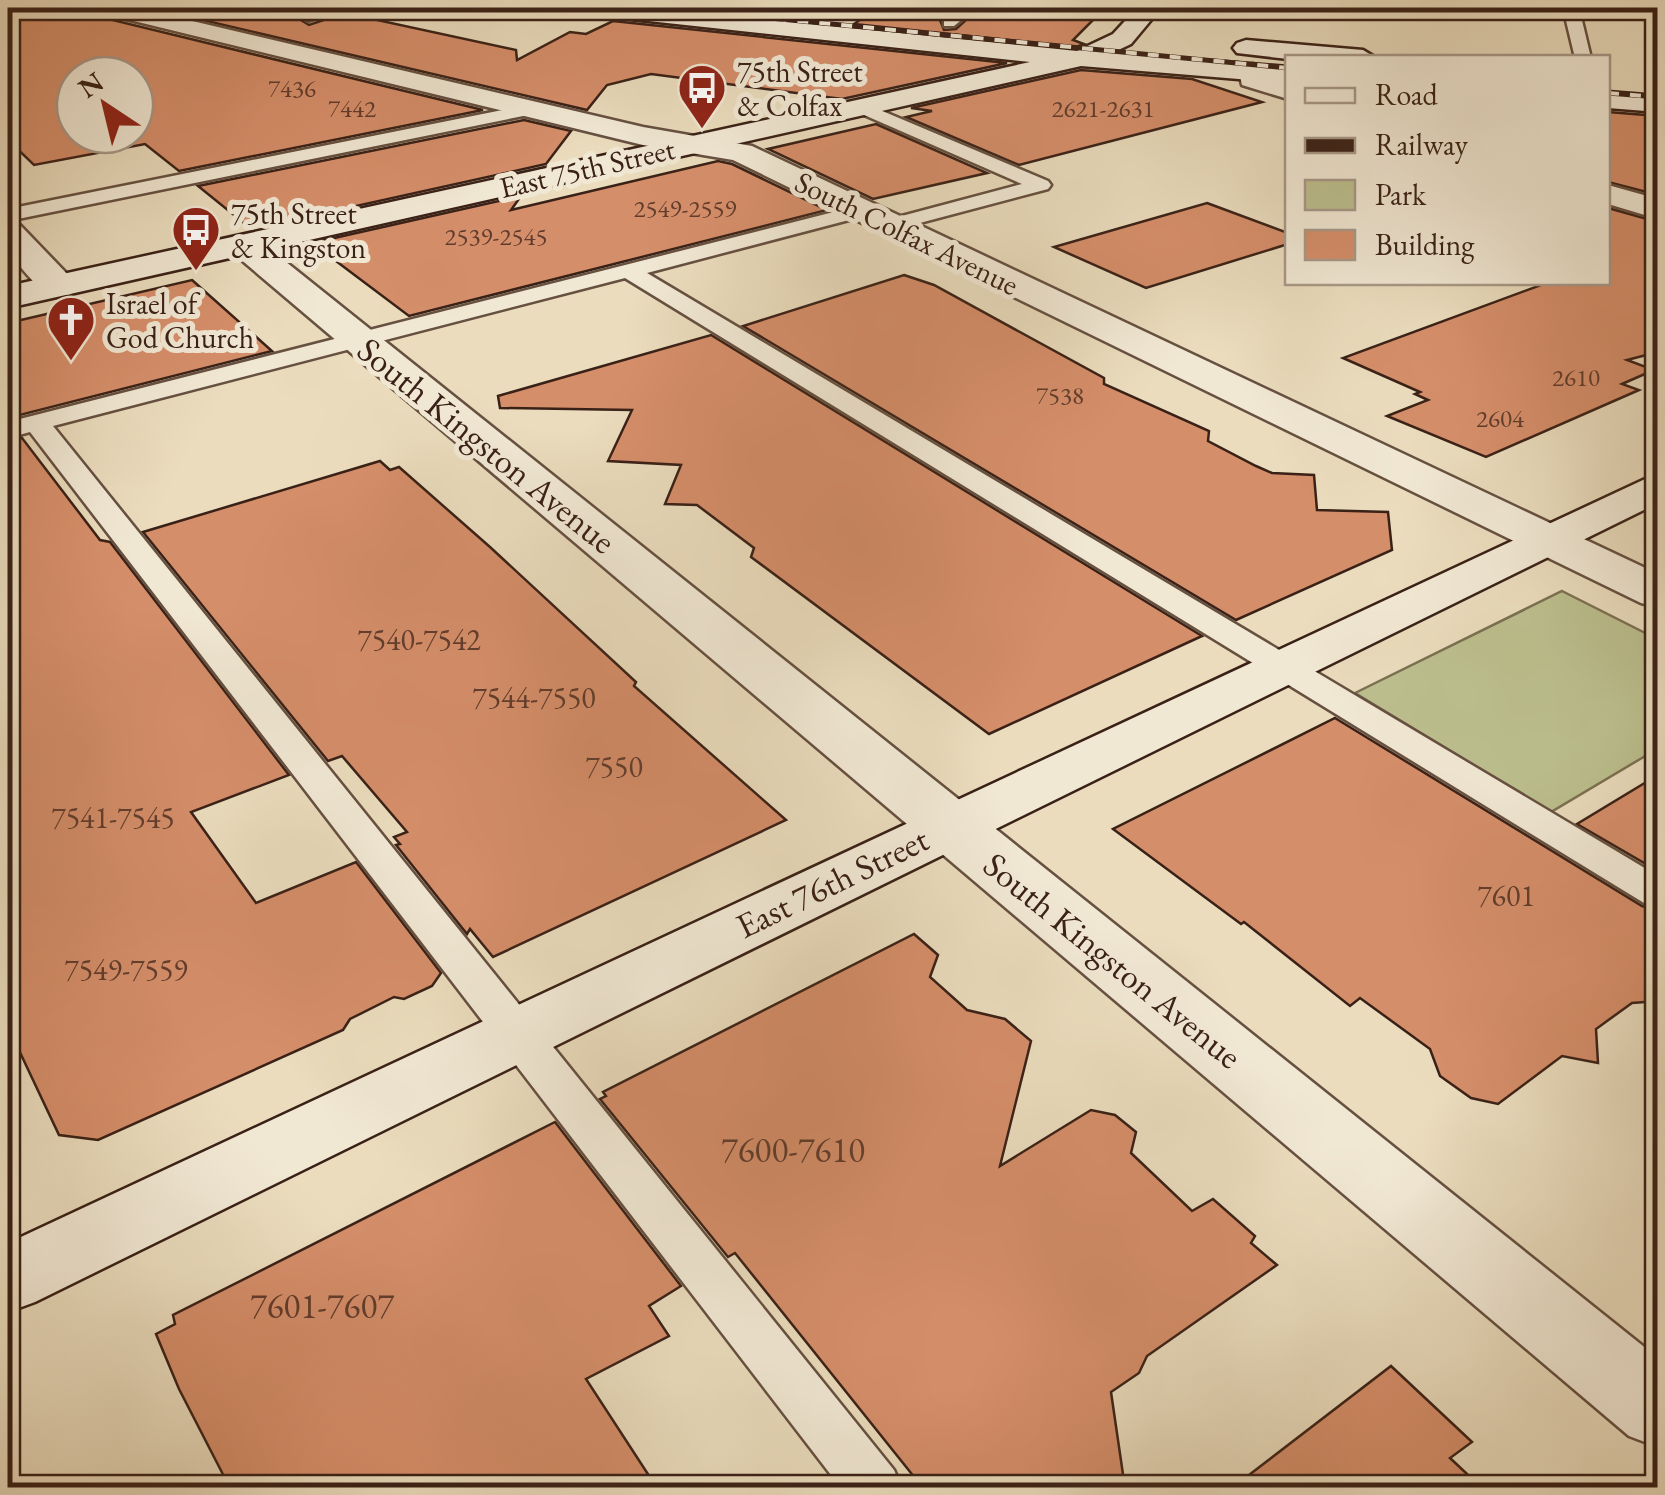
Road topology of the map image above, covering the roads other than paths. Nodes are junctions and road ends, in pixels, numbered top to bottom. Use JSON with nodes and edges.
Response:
{"nodes":[{"id":1,"x":109,"y":8,"type":"edge"},
{"id":2,"x":339,"y":8,"type":"edge"},
{"id":3,"x":594,"y":8,"type":"edge"},
{"id":4,"x":793,"y":8,"type":"edge"},
{"id":5,"x":1150,"y":8,"type":"edge"},
{"id":6,"x":1570,"y":8,"type":"edge"},
{"id":7,"x":958,"y":15,"type":"edge"},
{"id":8,"x":308,"y":16,"type":"dead end"},
{"id":9,"x":1122,"y":39,"type":"junction"},
{"id":10,"x":1325,"y":55,"type":"edge"},
{"id":11,"x":1582,"y":55,"type":"edge"},
{"id":12,"x":1080,"y":58,"type":"junction"},
{"id":13,"x":1252,"y":72,"type":"junction"},
{"id":14,"x":1285,"y":75,"type":"edge"},
{"id":15,"x":1610,"y":76,"type":"edge"},
{"id":16,"x":1658,"y":80,"type":"edge"},
{"id":17,"x":1285,"y":90,"type":"edge"},
{"id":18,"x":1610,"y":100,"type":"edge"},
{"id":19,"x":1658,"y":104,"type":"edge"},
{"id":20,"x":861,"y":107,"type":"junction"},
{"id":21,"x":532,"y":109,"type":"junction"},
{"id":22,"x":695,"y":144,"type":"junction"},
{"id":23,"x":1610,"y":195,"type":"edge"},
{"id":24,"x":1658,"y":210,"type":"edge"},
{"id":25,"x":8,"y":215,"type":"edge"},
{"id":26,"x":876,"y":218,"type":"junction"},
{"id":27,"x":8,"y":232,"type":"edge"},
{"id":28,"x":244,"y":245,"type":"junction"},
{"id":29,"x":628,"y":271,"type":"junction"},
{"id":30,"x":58,"y":286,"type":"junction"},
{"id":31,"x":8,"y":298,"type":"edge"},
{"id":32,"x":360,"y":340,"type":"junction"},
{"id":33,"x":22,"y":426,"type":"edge"},
{"id":34,"x":1658,"y":486,"type":"edge"},
{"id":35,"x":1545,"y":540,"type":"junction"},
{"id":36,"x":1658,"y":593,"type":"edge"},
{"id":37,"x":1281,"y":667,"type":"junction"},
{"id":38,"x":950,"y":826,"type":"junction"},
{"id":39,"x":1658,"y":894,"type":"edge"},
{"id":40,"x":518,"y":1033,"type":"junction"},
{"id":41,"x":8,"y":1279,"type":"edge"},
{"id":42,"x":1658,"y":1409,"type":"edge"},
{"id":43,"x":875,"y":1488,"type":"edge"}],
"edges":[{"from":1,"to":21,"type":"street","name":"South Colfax Avenue"},
{"from":2,"to":8,"type":"lane"},
{"from":3,"to":12,"type":"street"},
{"from":4,"to":7,"type":"street"},
{"from":5,"to":9,"type":"street","name":"East 75th Street"},
{"from":6,"to":11,"type":"lane"},
{"from":7,"to":9,"type":"street"},
{"from":9,"to":10,"type":"street"},
{"from":9,"to":12,"type":"street","name":"East 75th Street"},
{"from":12,"to":13,"type":"street"},
{"from":12,"to":20,"type":"street","name":"East 75th Street"},
{"from":13,"to":14,"type":"street"},
{"from":13,"to":17,"type":"street"},
{"from":15,"to":16,"type":"street"},
{"from":18,"to":19,"type":"street"},
{"from":20,"to":22,"type":"street","name":"East 75th Street"},
{"from":20,"to":26,"type":"lane"},
{"from":21,"to":22,"type":"street","name":"South Colfax Avenue"},
{"from":21,"to":25,"type":"lane"},
{"from":22,"to":26,"type":"street","name":"South Colfax Avenue"},
{"from":22,"to":28,"type":"street","name":"East 75th Street"},
{"from":23,"to":24,"type":"street"},
{"from":26,"to":29,"type":"lane"},
{"from":26,"to":35,"type":"street","name":"South Colfax Avenue"},
{"from":27,"to":30,"type":"street"},
{"from":28,"to":30,"type":"street","name":"East 75th Street"},
{"from":28,"to":32,"type":"street","name":"South Kingston Avenue"},
{"from":29,"to":32,"type":"lane"},
{"from":29,"to":37,"type":"lane"},
{"from":30,"to":31,"type":"street","name":"East 75th Street"},
{"from":32,"to":33,"type":"lane"},
{"from":32,"to":38,"type":"street","name":"South Kingston Avenue"},
{"from":33,"to":40,"type":"lane"},
{"from":34,"to":35,"type":"street","name":"East 76th Street"},
{"from":35,"to":36,"type":"street","name":"South Colfax Avenue"},
{"from":35,"to":37,"type":"street","name":"East 76th Street"},
{"from":37,"to":38,"type":"street","name":"East 76th Street"},
{"from":37,"to":39,"type":"lane"},
{"from":38,"to":40,"type":"street","name":"East 76th Street"},
{"from":38,"to":42,"type":"street","name":"South Kingston Avenue"},
{"from":40,"to":41,"type":"street","name":"East 76th Street"},
{"from":40,"to":43,"type":"lane"}]}
